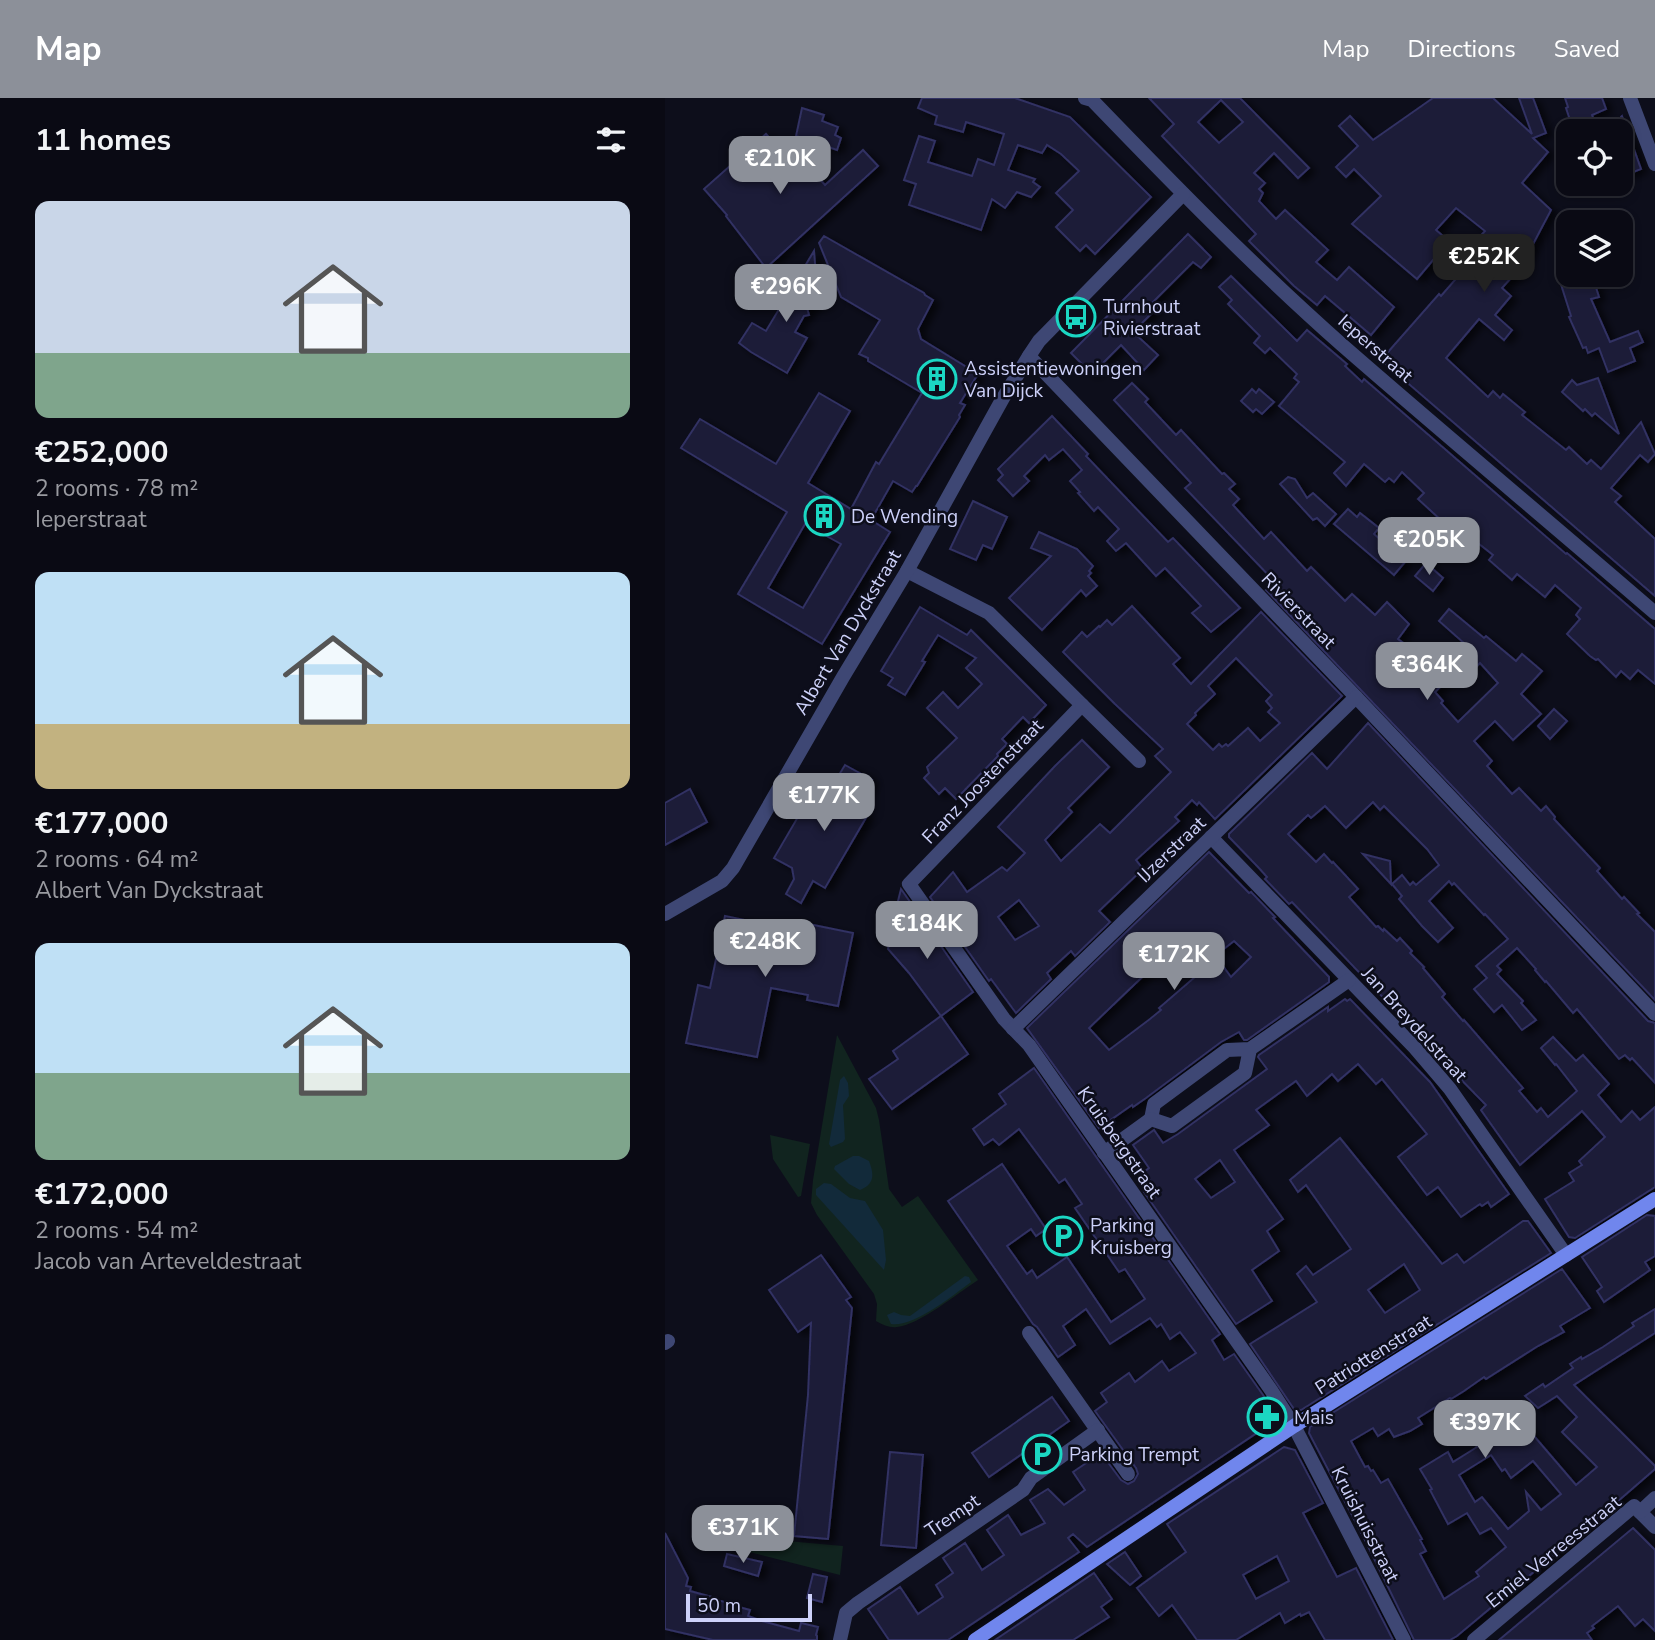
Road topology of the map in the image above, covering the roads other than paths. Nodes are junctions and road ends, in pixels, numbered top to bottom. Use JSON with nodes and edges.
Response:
{"nodes":[{"id":1,"x":1630,"y":98,"type":"edge"},
{"id":2,"x":1090,"y":99,"type":"edge"},
{"id":3,"x":1655,"y":164,"type":"edge"},
{"id":4,"x":1183,"y":194,"type":"junction"},
{"id":5,"x":1029,"y":356,"type":"junction"},
{"id":6,"x":907,"y":571,"type":"junction"},
{"id":7,"x":1655,"y":612,"type":"edge"},
{"id":8,"x":1356,"y":697,"type":"junction"},
{"id":9,"x":1082,"y":705,"type":"junction"},
{"id":10,"x":1139,"y":761,"type":"dead end"},
{"id":11,"x":1211,"y":837,"type":"junction"},
{"id":12,"x":909,"y":884,"type":"joint"},
{"id":13,"x":665,"y":914,"type":"edge"},
{"id":14,"x":1349,"y":980,"type":"junction"},
{"id":15,"x":1655,"y":1014,"type":"edge"},
{"id":16,"x":1013,"y":1028,"type":"junction"},
{"id":17,"x":1250,"y":1049,"type":"junction"},
{"id":18,"x":1151,"y":1119,"type":"junction"},
{"id":19,"x":1104,"y":1153,"type":"junction"},
{"id":20,"x":1655,"y":1199,"type":"edge"},
{"id":21,"x":1566,"y":1255,"type":"junction"},
{"id":22,"x":1029,"y":1333,"type":"dead end"},
{"id":23,"x":1294,"y":1426,"type":"junction"},
{"id":24,"x":1098,"y":1430,"type":"junction"},
{"id":25,"x":1128,"y":1474,"type":"dead end"},
{"id":26,"x":1655,"y":1497,"type":"edge"},
{"id":27,"x":1640,"y":1513,"type":"junction"},
{"id":28,"x":1655,"y":1527,"type":"edge"},
{"id":29,"x":840,"y":1640,"type":"edge"},
{"id":30,"x":975,"y":1640,"type":"edge"},
{"id":31,"x":1404,"y":1640,"type":"edge"},
{"id":32,"x":1474,"y":1640,"type":"edge"}],
"edges":[{"from":1,"to":3,"type":"street"},
{"from":2,"to":4,"type":"street","name":"Ieperstraat"},
{"from":4,"to":5,"type":"street","name":"Albert Van Dyckstraat"},
{"from":4,"to":7,"type":"street","name":"Ieperstraat"},
{"from":5,"to":6,"type":"street","name":"Albert Van Dyckstraat"},
{"from":5,"to":8,"type":"street","name":"Rivierstraat"},
{"from":6,"to":9,"type":"street"},
{"from":6,"to":13,"type":"street","name":"Albert Van Dyckstraat"},
{"from":8,"to":11,"type":"street","name":"IJzerstraat"},
{"from":8,"to":15,"type":"street","name":"Rivierstraat"},
{"from":9,"to":10,"type":"street"},
{"from":9,"to":12,"type":"street","name":"Franz Joostenstraat"},
{"from":11,"to":14,"type":"street","name":"Jan Breydelstraat"},
{"from":11,"to":16,"type":"street","name":"IJzerstraat"},
{"from":12,"to":16,"type":"street","name":"Kruisbergstraat"},
{"from":14,"to":17,"type":"street"},
{"from":14,"to":21,"type":"street","name":"Jan Breydelstraat"},
{"from":16,"to":19,"type":"street","name":"Kruisbergstraat"},
{"from":17,"to":18,"type":"street"},
{"from":17,"to":18,"type":"street"},
{"from":18,"to":19,"type":"street"},
{"from":19,"to":23,"type":"street","name":"Kruisbergstraat"},
{"from":20,"to":21,"type":"street","name":"Patriottenstraat"},
{"from":21,"to":23,"type":"street","name":"Patriottenstraat"},
{"from":22,"to":24,"type":"street"},
{"from":23,"to":30,"type":"street","name":"Patriottenstraat"},
{"from":23,"to":31,"type":"street","name":"Kruishuisstraat"},
{"from":24,"to":25,"type":"street"},
{"from":24,"to":29,"type":"street","name":"Trempt"},
{"from":26,"to":27,"type":"street","name":"Emiel Verreesstraat"},
{"from":27,"to":28,"type":"street"},
{"from":27,"to":32,"type":"street","name":"Emiel Verreesstraat"}]}
